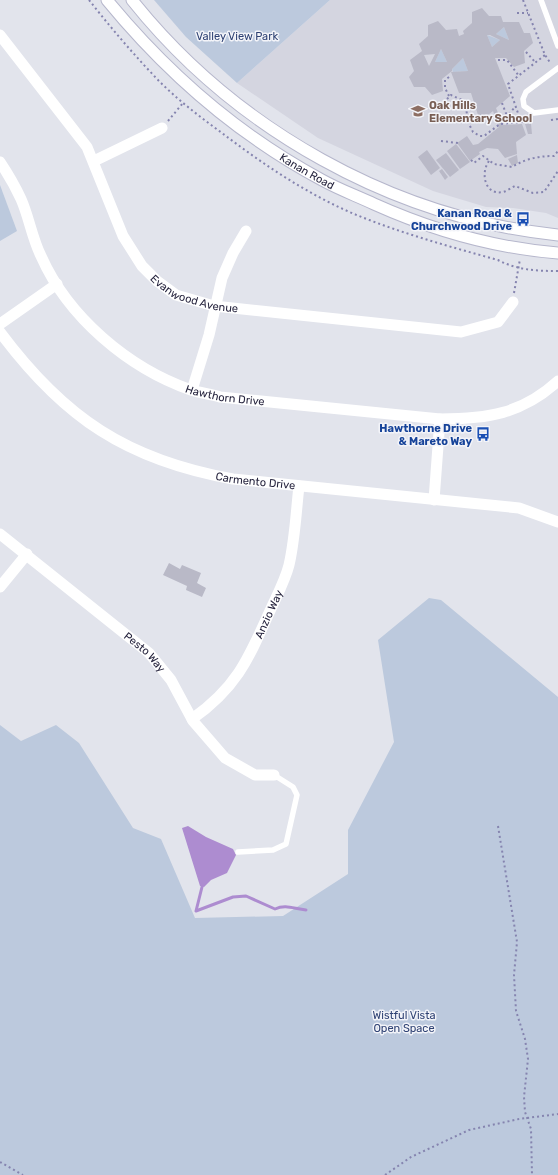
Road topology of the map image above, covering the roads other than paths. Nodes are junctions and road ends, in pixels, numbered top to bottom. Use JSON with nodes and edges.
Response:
{"nodes":[{"id":1,"x":107,"y":0,"type":"edge"},
{"id":2,"x":132,"y":0,"type":"edge"},
{"id":3,"x":542,"y":0,"type":"edge"},
{"id":4,"x":0,"y":35,"type":"edge"},
{"id":5,"x":558,"y":46,"type":"edge"},
{"id":6,"x":558,"y":68,"type":"edge"},
{"id":7,"x":558,"y":110,"type":"edge"},
{"id":8,"x":162,"y":128,"type":"road end"},
{"id":9,"x":94,"y":161,"type":"junction"},
{"id":10,"x":0,"y":162,"type":"edge"},
{"id":11,"x":246,"y":232,"type":"dead end"},
{"id":12,"x":558,"y":235,"type":"edge"},
{"id":13,"x":558,"y":253,"type":"edge"},
{"id":14,"x":57,"y":284,"type":"junction"},
{"id":15,"x":513,"y":302,"type":"road end"},
{"id":16,"x":214,"y":306,"type":"junction"},
{"id":17,"x":0,"y":324,"type":"edge"},
{"id":18,"x":0,"y":332,"type":"edge"},
{"id":19,"x":558,"y":381,"type":"edge"},
{"id":20,"x":192,"y":390,"type":"junction"},
{"id":21,"x":440,"y":419,"type":"junction"},
{"id":22,"x":299,"y":486,"type":"junction"},
{"id":23,"x":434,"y":500,"type":"junction"},
{"id":24,"x":558,"y":522,"type":"edge"},
{"id":25,"x":0,"y":534,"type":"edge"},
{"id":26,"x":27,"y":554,"type":"junction"},
{"id":27,"x":0,"y":586,"type":"edge"},
{"id":28,"x":192,"y":720,"type":"junction"},
{"id":29,"x":274,"y":775,"type":"joint"},
{"id":30,"x":238,"y":852,"type":"dead end"}],
"edges":[{"from":1,"to":13,"type":"street","name":"Kanan Road"},
{"from":2,"to":12,"type":"street","name":"Kanan Road"},
{"from":3,"to":5,"type":"lane"},
{"from":4,"to":9,"type":"street","name":"Evanwood Avenue"},
{"from":6,"to":7,"type":"lane"},
{"from":8,"to":9,"type":"street"},
{"from":9,"to":16,"type":"street","name":"Evanwood Avenue"},
{"from":10,"to":14,"type":"street","name":"Hawthorn Drive"},
{"from":11,"to":16,"type":"street"},
{"from":14,"to":17,"type":"street"},
{"from":14,"to":20,"type":"street","name":"Hawthorn Drive"},
{"from":15,"to":16,"type":"street","name":"Evanwood Avenue"},
{"from":16,"to":20,"type":"street"},
{"from":18,"to":22,"type":"street","name":"Carmento Drive"},
{"from":19,"to":21,"type":"street","name":"Hawthorn Drive"},
{"from":20,"to":21,"type":"street","name":"Hawthorn Drive"},
{"from":21,"to":23,"type":"street"},
{"from":22,"to":23,"type":"street","name":"Carmento Drive"},
{"from":22,"to":28,"type":"street","name":"Anzio Way"},
{"from":23,"to":24,"type":"street","name":"Carmento Drive"},
{"from":25,"to":26,"type":"street","name":"Pesto Way"},
{"from":26,"to":27,"type":"street"},
{"from":26,"to":28,"type":"street","name":"Pesto Way"},
{"from":28,"to":29,"type":"street","name":"Pesto Way"},
{"from":29,"to":30,"type":"lane"}]}
